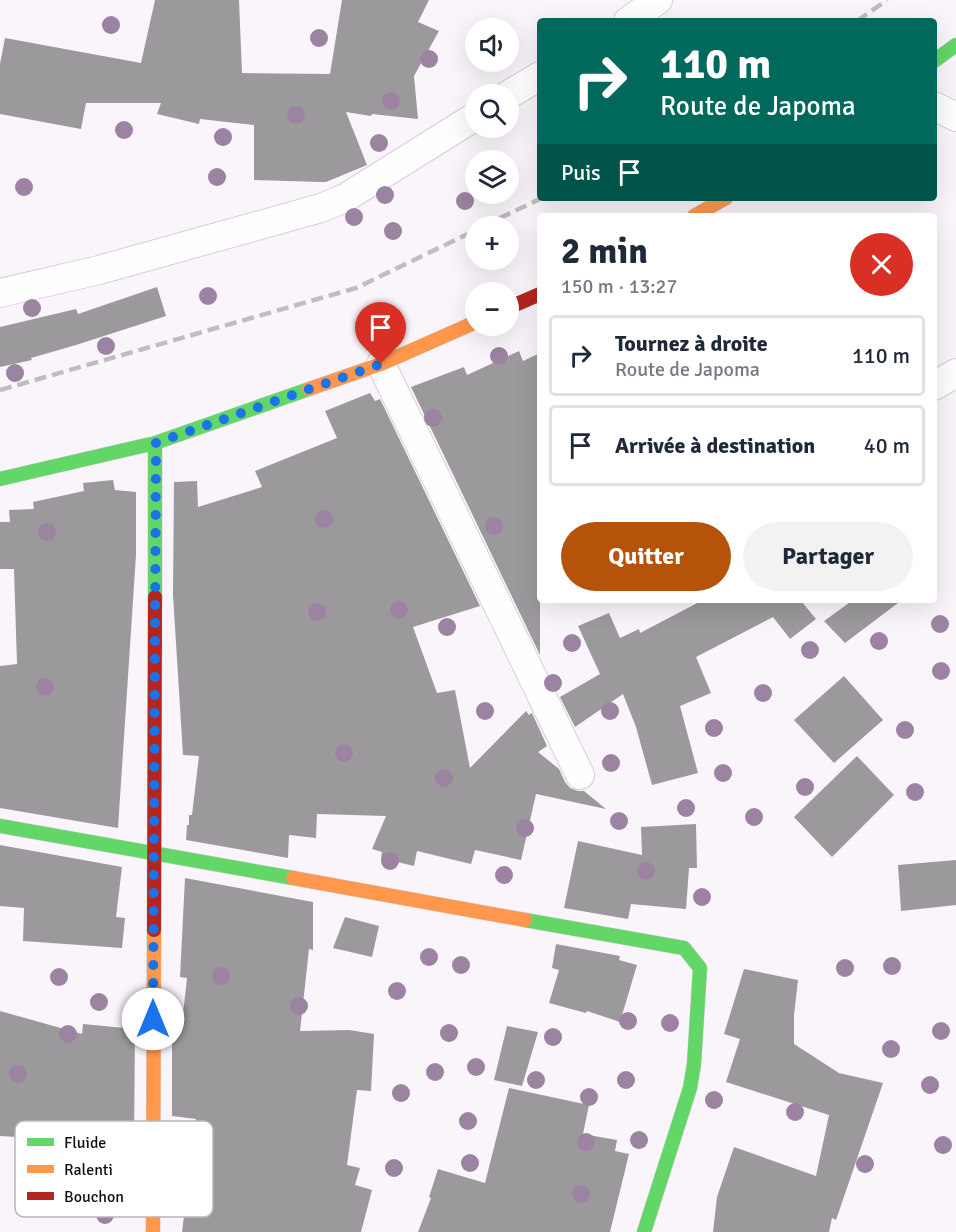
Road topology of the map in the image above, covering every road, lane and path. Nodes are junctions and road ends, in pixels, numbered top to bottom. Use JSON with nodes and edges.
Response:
{"nodes":[{"id":1,"x":658,"y":0,"type":"edge"},
{"id":2,"x":632,"y":18,"type":"edge"},
{"id":3,"x":956,"y":45,"type":"edge"},
{"id":4,"x":937,"y":60,"type":"edge"},
{"id":5,"x":537,"y":78,"type":"edge"},
{"id":6,"x":519,"y":88,"type":"edge"},
{"id":7,"x":937,"y":108,"type":"edge"},
{"id":8,"x":956,"y":117,"type":"edge"},
{"id":9,"x":465,"y":123,"type":"edge"},
{"id":10,"x":721,"y":201,"type":"edge"},
{"id":11,"x":699,"y":213,"type":"edge"},
{"id":12,"x":0,"y":293,"type":"edge"},
{"id":13,"x":537,"y":295,"type":"edge"},
{"id":14,"x":519,"y":303,"type":"edge"},
{"id":15,"x":465,"y":327,"type":"edge"},
{"id":16,"x":381,"y":364,"type":"junction"},
{"id":17,"x":956,"y":374,"type":"edge"},
{"id":18,"x":937,"y":384,"type":"edge"},
{"id":19,"x":156,"y":443,"type":"junction"},
{"id":20,"x":0,"y":479,"type":"edge"},
{"id":21,"x":580,"y":775,"type":"dead end"},
{"id":22,"x":0,"y":826,"type":"edge"},
{"id":23,"x":153,"y":854,"type":"junction"},
{"id":24,"x":153,"y":1121,"type":"edge"},
{"id":25,"x":645,"y":1232,"type":"edge"}],
"edges":[{"from":1,"to":2,"type":"street"},
{"from":3,"to":4,"type":"street"},
{"from":5,"to":6,"type":"street"},
{"from":7,"to":8,"type":"street"},
{"from":9,"to":12,"type":"street"},
{"from":10,"to":11,"type":"street"},
{"from":13,"to":14,"type":"street"},
{"from":15,"to":16,"type":"street"},
{"from":16,"to":19,"type":"street"},
{"from":16,"to":21,"type":"street"},
{"from":17,"to":18,"type":"street"},
{"from":19,"to":20,"type":"street"},
{"from":19,"to":23,"type":"street"},
{"from":22,"to":23,"type":"street"},
{"from":23,"to":24,"type":"street"},
{"from":23,"to":25,"type":"street"}]}
